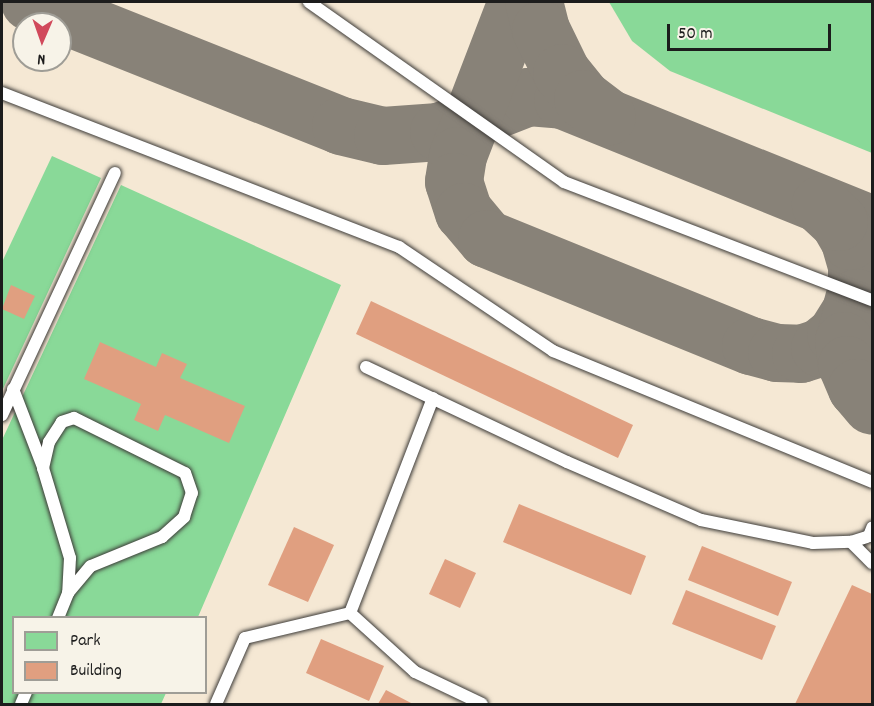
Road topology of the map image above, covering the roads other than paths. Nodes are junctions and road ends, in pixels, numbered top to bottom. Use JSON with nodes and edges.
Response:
{"nodes":[{"id":1,"x":309,"y":2,"type":"edge"},
{"id":2,"x":2,"y":93,"type":"edge"},
{"id":3,"x":115,"y":173,"type":"dead end"},
{"id":4,"x":873,"y":300,"type":"edge"},
{"id":5,"x":366,"y":366,"type":"dead end"},
{"id":6,"x":14,"y":389,"type":"junction"},
{"id":7,"x":433,"y":398,"type":"junction"},
{"id":8,"x":2,"y":415,"type":"edge"},
{"id":9,"x":43,"y":468,"type":"junction"},
{"id":10,"x":873,"y":482,"type":"edge"},
{"id":11,"x":873,"y":528,"type":"edge"},
{"id":12,"x":851,"y":543,"type":"junction"},
{"id":13,"x":873,"y":563,"type":"edge"},
{"id":14,"x":68,"y":593,"type":"junction"},
{"id":15,"x":350,"y":613,"type":"junction"},
{"id":16,"x":59,"y":616,"type":"edge"},
{"id":17,"x":216,"y":705,"type":"edge"},
{"id":18,"x":482,"y":705,"type":"edge"}],
"edges":[{"from":1,"to":4,"type":"lane"},
{"from":2,"to":10,"type":"lane"},
{"from":3,"to":6,"type":"lane"},
{"from":5,"to":7,"type":"lane"},
{"from":6,"to":8,"type":"lane"},
{"from":6,"to":9,"type":"lane"},
{"from":7,"to":12,"type":"lane"},
{"from":7,"to":15,"type":"lane"},
{"from":9,"to":14,"type":"lane"},
{"from":9,"to":14,"type":"lane"},
{"from":11,"to":12,"type":"lane"},
{"from":12,"to":13,"type":"lane"},
{"from":14,"to":16,"type":"lane"},
{"from":15,"to":17,"type":"lane"},
{"from":15,"to":18,"type":"lane"}]}
